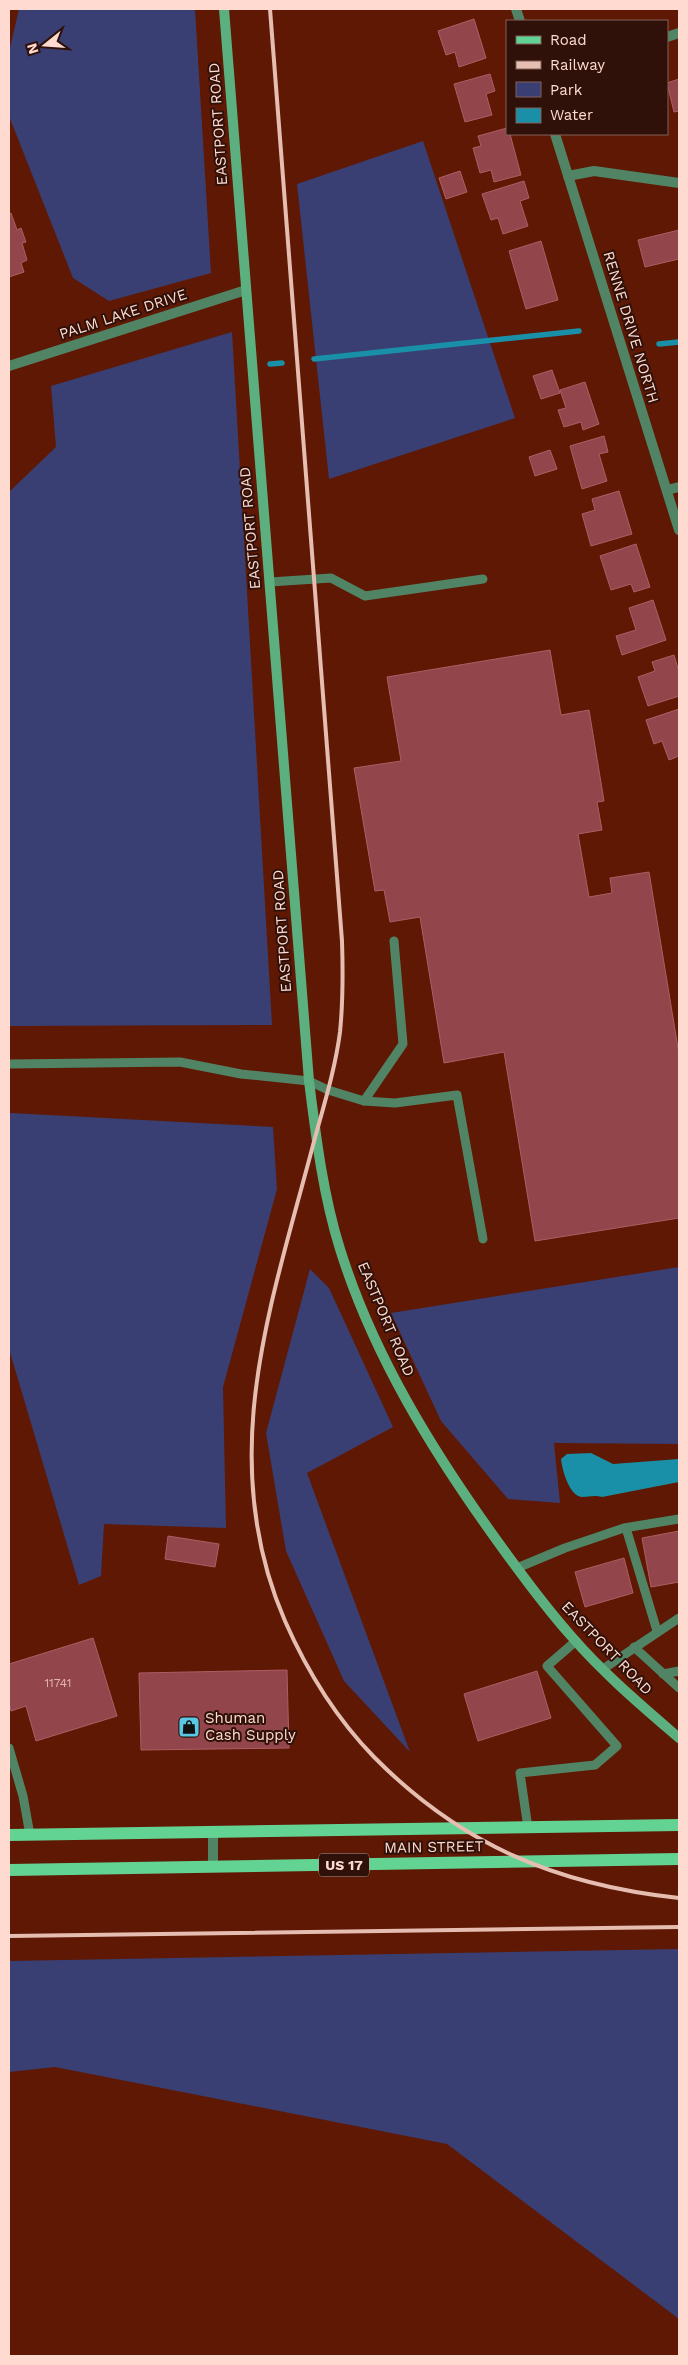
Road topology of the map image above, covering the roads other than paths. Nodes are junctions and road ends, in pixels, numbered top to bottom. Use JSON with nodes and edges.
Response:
{"nodes":[{"id":1,"x":224,"y":9,"type":"edge"},
{"id":2,"x":555,"y":135,"type":"edge"},
{"id":3,"x":568,"y":176,"type":"junction"},
{"id":4,"x":679,"y":183,"type":"edge"},
{"id":5,"x":246,"y":290,"type":"junction"},
{"id":6,"x":9,"y":366,"type":"edge"},
{"id":7,"x":679,"y":487,"type":"edge"},
{"id":8,"x":667,"y":490,"type":"junction"},
{"id":9,"x":679,"y":530,"type":"edge"},
{"id":10,"x":483,"y":579,"type":"dead end"},
{"id":11,"x":270,"y":582,"type":"junction"},
{"id":12,"x":394,"y":941,"type":"dead end"},
{"id":13,"x":9,"y":1064,"type":"edge"},
{"id":14,"x":309,"y":1081,"type":"junction"},
{"id":15,"x":364,"y":1101,"type":"junction"},
{"id":16,"x":483,"y":1239,"type":"dead end"},
{"id":17,"x":679,"y":1519,"type":"edge"},
{"id":18,"x":626,"y":1528,"type":"junction"},
{"id":19,"x":517,"y":1568,"type":"junction"},
{"id":20,"x":679,"y":1618,"type":"edge"},
{"id":21,"x":657,"y":1631,"type":"junction"},
{"id":22,"x":576,"y":1641,"type":"junction"},
{"id":23,"x":634,"y":1647,"type":"junction"},
{"id":24,"x":602,"y":1669,"type":"junction"},
{"id":25,"x":679,"y":1671,"type":"edge"},
{"id":26,"x":664,"y":1674,"type":"junction"},
{"id":27,"x":679,"y":1688,"type":"edge"},
{"id":28,"x":679,"y":1738,"type":"edge"},
{"id":29,"x":9,"y":1748,"type":"edge"},
{"id":30,"x":679,"y":1825,"type":"edge"},
{"id":31,"x":528,"y":1828,"type":"junction"},
{"id":32,"x":213,"y":1832,"type":"junction"},
{"id":33,"x":9,"y":1835,"type":"edge"},
{"id":34,"x":30,"y":1835,"type":"junction"},
{"id":35,"x":679,"y":1859,"type":"edge"},
{"id":36,"x":213,"y":1867,"type":"junction"},
{"id":37,"x":9,"y":1870,"type":"edge"}],
"edges":[{"from":1,"to":5,"type":"street","name":"EASTPORT ROAD"},
{"from":2,"to":3,"type":"street","name":"RENNE DRIVE NORTH"},
{"from":3,"to":4,"type":"street"},
{"from":3,"to":8,"type":"street","name":"RENNE DRIVE NORTH"},
{"from":5,"to":6,"type":"street","name":"PALM LAKE DRIVE"},
{"from":5,"to":11,"type":"street","name":"EASTPORT ROAD"},
{"from":7,"to":8,"type":"street"},
{"from":8,"to":9,"type":"street","name":"RENNE DRIVE NORTH"},
{"from":10,"to":11,"type":"lane"},
{"from":11,"to":14,"type":"street","name":"EASTPORT ROAD"},
{"from":12,"to":15,"type":"lane"},
{"from":13,"to":14,"type":"lane"},
{"from":14,"to":15,"type":"lane"},
{"from":14,"to":19,"type":"street","name":"EASTPORT ROAD"},
{"from":15,"to":16,"type":"lane"},
{"from":17,"to":18,"type":"lane"},
{"from":18,"to":19,"type":"lane"},
{"from":18,"to":21,"type":"lane"},
{"from":19,"to":22,"type":"street","name":"EASTPORT ROAD"},
{"from":20,"to":21,"type":"lane"},
{"from":21,"to":23,"type":"lane"},
{"from":22,"to":24,"type":"street","name":"EASTPORT ROAD"},
{"from":22,"to":31,"type":"lane"},
{"from":23,"to":24,"type":"lane"},
{"from":23,"to":26,"type":"lane"},
{"from":24,"to":28,"type":"street","name":"EASTPORT ROAD"},
{"from":25,"to":26,"type":"lane"},
{"from":26,"to":27,"type":"lane"},
{"from":29,"to":34,"type":"lane"},
{"from":30,"to":31,"type":"main road","name":"MAIN STREET"},
{"from":31,"to":32,"type":"main road","name":"MAIN STREET"},
{"from":32,"to":34,"type":"main road","name":"MAIN STREET"},
{"from":32,"to":36,"type":"street"},
{"from":33,"to":34,"type":"main road","name":"MAIN STREET"},
{"from":35,"to":36,"type":"main road","name":"MAIN STREET","number":"US 17"},
{"from":36,"to":37,"type":"main road","name":"MAIN STREET","number":"US 17"}]}
